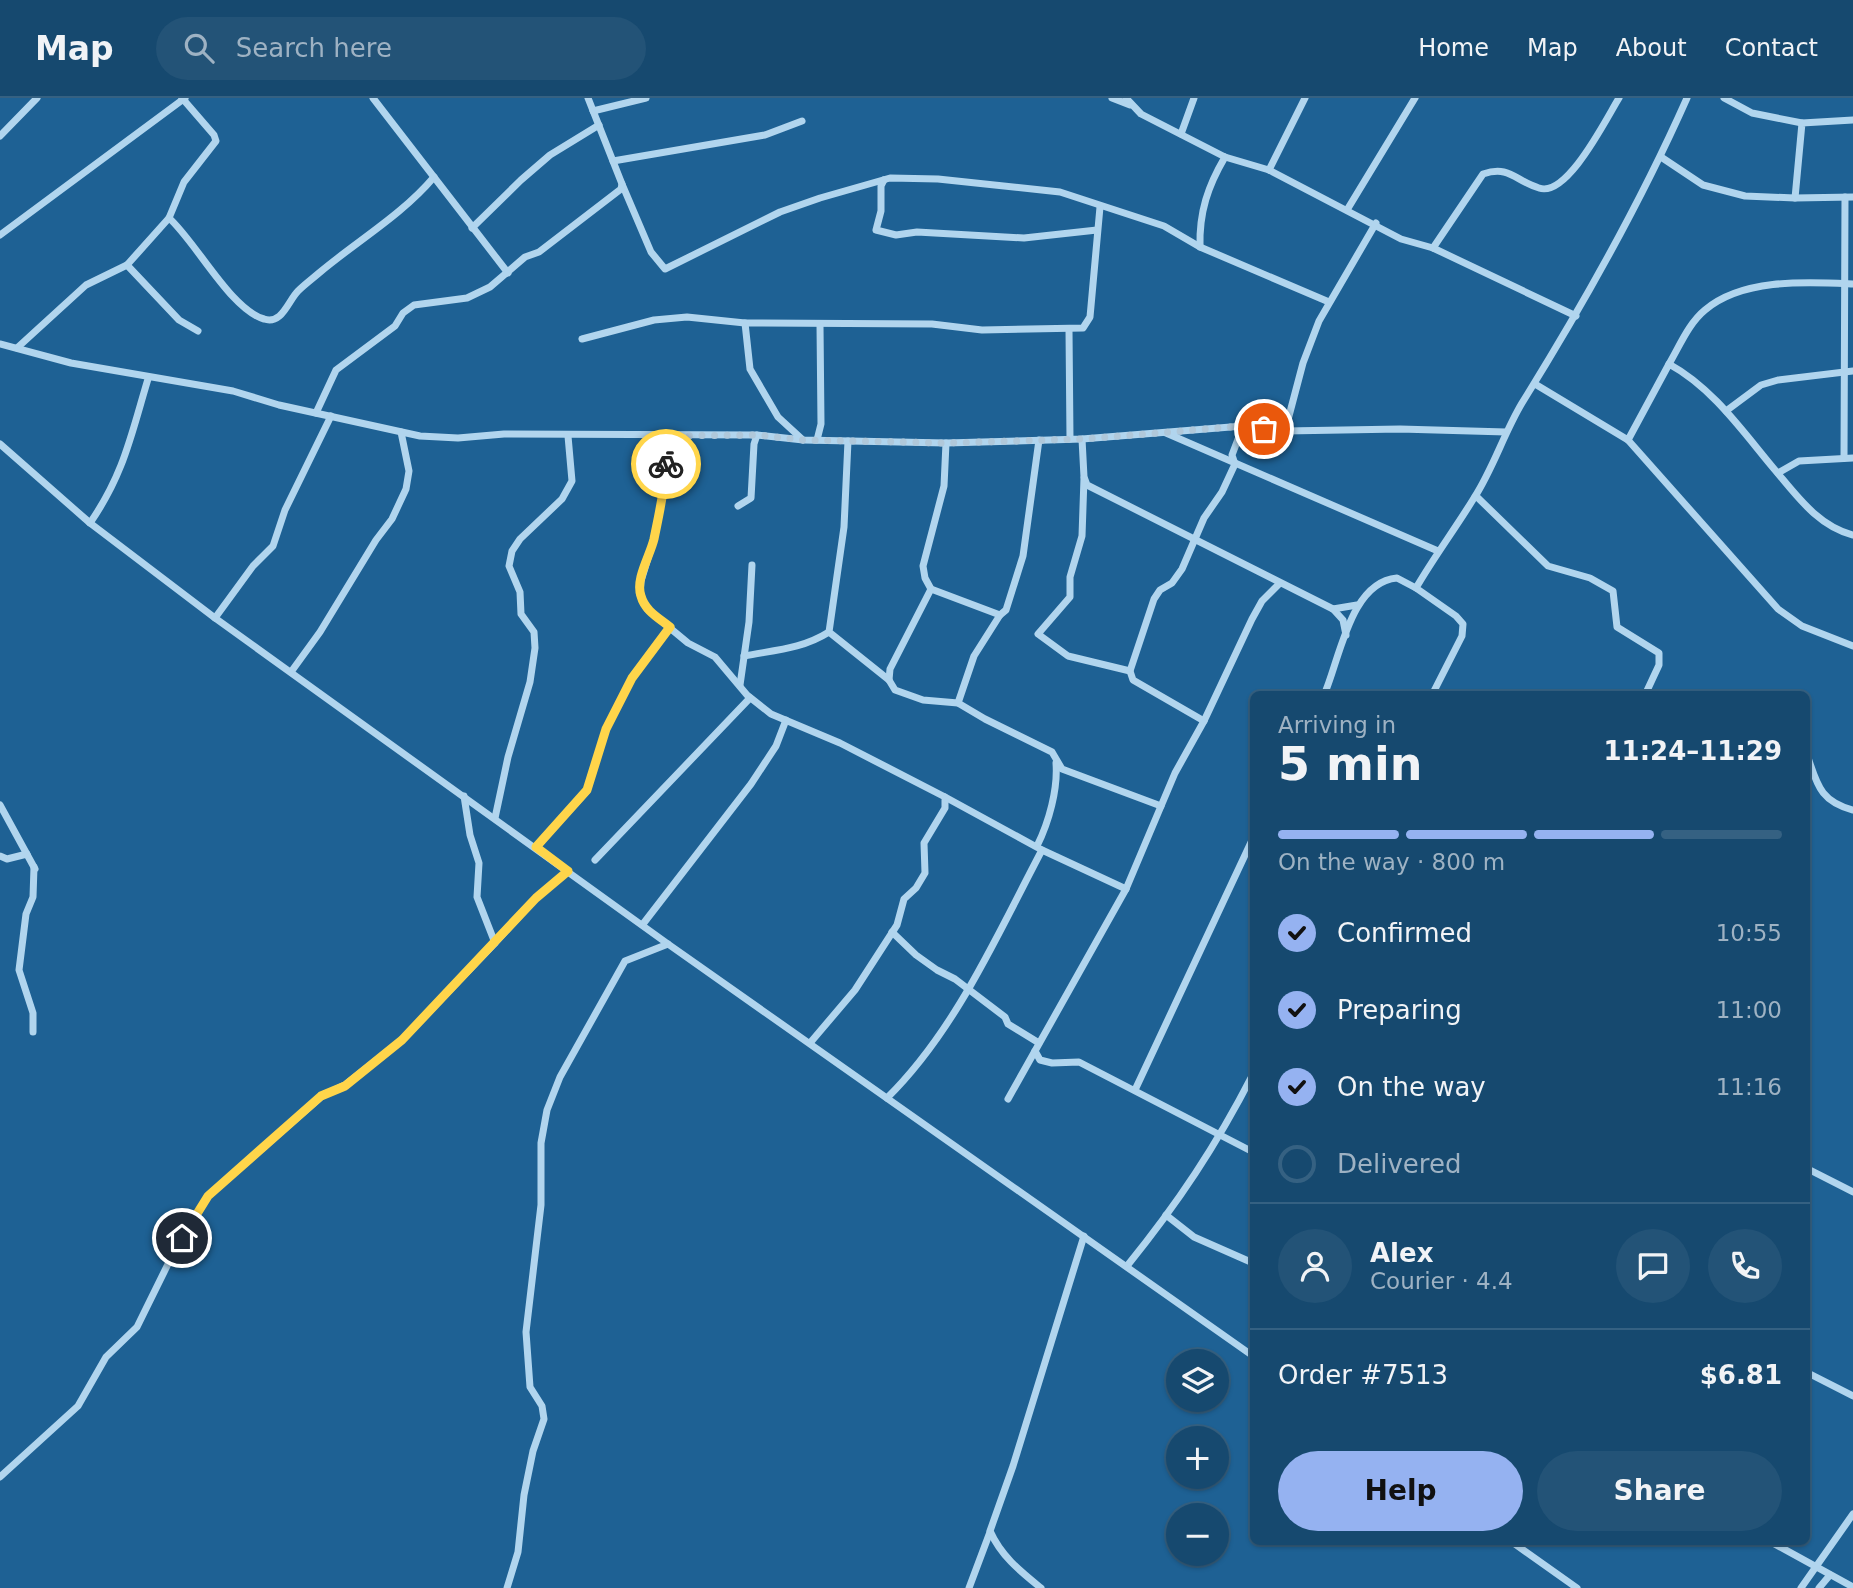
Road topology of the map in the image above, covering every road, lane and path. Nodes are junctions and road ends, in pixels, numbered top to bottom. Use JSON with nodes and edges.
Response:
{"nodes":[{"id":1,"x":37,"y":98,"type":"edge"},
{"id":2,"x":183,"y":98,"type":"edge"},
{"id":3,"x":373,"y":98,"type":"edge"},
{"id":4,"x":588,"y":98,"type":"edge"},
{"id":5,"x":646,"y":98,"type":"edge"},
{"id":6,"x":1112,"y":98,"type":"edge"},
{"id":7,"x":1194,"y":98,"type":"edge"},
{"id":8,"x":1305,"y":98,"type":"edge"},
{"id":9,"x":1415,"y":98,"type":"edge"},
{"id":10,"x":1619,"y":98,"type":"edge"},
{"id":11,"x":1687,"y":98,"type":"edge"},
{"id":12,"x":1724,"y":98,"type":"edge"},
{"id":13,"x":1128,"y":102,"type":"edge"},
{"id":14,"x":593,"y":111,"type":"junction"},
{"id":15,"x":1853,"y":120,"type":"edge"},
{"id":16,"x":802,"y":121,"type":"dead end"},
{"id":17,"x":1802,"y":123,"type":"junction"},
{"id":18,"x":599,"y":125,"type":"junction"},
{"id":19,"x":1181,"y":134,"type":"junction"},
{"id":20,"x":0,"y":136,"type":"edge"},
{"id":21,"x":1225,"y":157,"type":"junction"},
{"id":22,"x":1661,"y":158,"type":"junction"},
{"id":23,"x":613,"y":161,"type":"junction"},
{"id":24,"x":1269,"y":170,"type":"junction"},
{"id":25,"x":434,"y":177,"type":"junction"},
{"id":26,"x":884,"y":180,"type":"junction"},
{"id":27,"x":622,"y":184,"type":"junction"},
{"id":28,"x":1849,"y":197,"type":"edge"},
{"id":29,"x":1795,"y":198,"type":"junction"},
{"id":30,"x":1100,"y":207,"type":"junction"},
{"id":31,"x":1347,"y":211,"type":"junction"},
{"id":32,"x":169,"y":218,"type":"junction"},
{"id":33,"x":1376,"y":223,"type":"junction"},
{"id":34,"x":472,"y":228,"type":"junction"},
{"id":35,"x":1097,"y":230,"type":"junction"},
{"id":36,"x":0,"y":235,"type":"edge"},
{"id":37,"x":1200,"y":247,"type":"junction"},
{"id":38,"x":1433,"y":248,"type":"junction"},
{"id":39,"x":127,"y":265,"type":"junction"},
{"id":40,"x":508,"y":274,"type":"junction"},
{"id":41,"x":1849,"y":283,"type":"edge"},
{"id":42,"x":1329,"y":302,"type":"junction"},
{"id":43,"x":1576,"y":316,"type":"junction"},
{"id":44,"x":745,"y":323,"type":"junction"},
{"id":45,"x":820,"y":324,"type":"junction"},
{"id":46,"x":1069,"y":330,"type":"junction"},
{"id":47,"x":198,"y":331,"type":"dead end"},
{"id":48,"x":582,"y":339,"type":"dead end"},
{"id":49,"x":0,"y":344,"type":"edge"},
{"id":50,"x":17,"y":348,"type":"junction"},
{"id":51,"x":1669,"y":363,"type":"junction"},
{"id":52,"x":1843,"y":370,"type":"junction"},
{"id":53,"x":1853,"y":371,"type":"edge"},
{"id":54,"x":148,"y":379,"type":"junction"},
{"id":55,"x":1535,"y":384,"type":"junction"},
{"id":56,"x":1726,"y":411,"type":"junction"},
{"id":57,"x":316,"y":413,"type":"junction"},
{"id":58,"x":331,"y":416,"type":"junction"},
{"id":59,"x":1244,"y":426,"type":"junction"},
{"id":60,"x":1162,"y":431,"type":"junction"},
{"id":61,"x":1285,"y":431,"type":"junction"},
{"id":62,"x":401,"y":432,"type":"junction"},
{"id":63,"x":1506,"y":432,"type":"junction"},
{"id":64,"x":757,"y":435,"type":"junction"},
{"id":65,"x":568,"y":436,"type":"junction"},
{"id":66,"x":667,"y":436,"type":"junction"},
{"id":67,"x":1070,"y":439,"type":"junction"},
{"id":68,"x":1082,"y":439,"type":"junction"},
{"id":69,"x":803,"y":440,"type":"junction"},
{"id":70,"x":817,"y":440,"type":"junction"},
{"id":71,"x":1039,"y":440,"type":"junction"},
{"id":72,"x":1628,"y":440,"type":"junction"},
{"id":73,"x":848,"y":441,"type":"junction"},
{"id":74,"x":946,"y":443,"type":"junction"},
{"id":75,"x":0,"y":444,"type":"edge"},
{"id":76,"x":1844,"y":458,"type":"junction"},
{"id":77,"x":1853,"y":458,"type":"edge"},
{"id":78,"x":1235,"y":464,"type":"junction"},
{"id":79,"x":1778,"y":473,"type":"junction"},
{"id":80,"x":1084,"y":477,"type":"junction"},
{"id":81,"x":1476,"y":496,"type":"junction"},
{"id":82,"x":738,"y":506,"type":"dead end"},
{"id":83,"x":90,"y":523,"type":"junction"},
{"id":84,"x":1853,"y":535,"type":"edge"},
{"id":85,"x":1196,"y":538,"type":"junction"},
{"id":86,"x":1438,"y":551,"type":"junction"},
{"id":87,"x":752,"y":565,"type":"dead end"},
{"id":88,"x":1279,"y":584,"type":"junction"},
{"id":89,"x":1416,"y":588,"type":"junction"},
{"id":90,"x":931,"y":589,"type":"junction"},
{"id":91,"x":1357,"y":606,"type":"junction"},
{"id":92,"x":1333,"y":609,"type":"junction"},
{"id":93,"x":1000,"y":615,"type":"junction"},
{"id":94,"x":215,"y":618,"type":"junction"},
{"id":95,"x":670,"y":627,"type":"junction"},
{"id":96,"x":829,"y":632,"type":"junction"},
{"id":97,"x":1346,"y":635,"type":"junction"},
{"id":98,"x":1853,"y":646,"type":"edge"},
{"id":99,"x":744,"y":656,"type":"junction"},
{"id":100,"x":1130,"y":671,"type":"junction"},
{"id":101,"x":290,"y":672,"type":"junction"},
{"id":102,"x":889,"y":680,"type":"junction"},
{"id":103,"x":740,"y":685,"type":"junction"},
{"id":104,"x":1325,"y":691,"type":"edge"},
{"id":105,"x":1434,"y":691,"type":"edge"},
{"id":106,"x":1647,"y":691,"type":"edge"},
{"id":107,"x":750,"y":698,"type":"junction"},
{"id":108,"x":958,"y":703,"type":"junction"},
{"id":109,"x":786,"y":720,"type":"junction"},
{"id":110,"x":1204,"y":721,"type":"junction"},
{"id":111,"x":1056,"y":762,"type":"junction"},
{"id":112,"x":1810,"y":765,"type":"edge"},
{"id":113,"x":464,"y":796,"type":"junction"},
{"id":114,"x":945,"y":797,"type":"junction"},
{"id":115,"x":0,"y":806,"type":"edge"},
{"id":116,"x":1161,"y":807,"type":"junction"},
{"id":117,"x":1853,"y":810,"type":"edge"},
{"id":118,"x":495,"y":818,"type":"junction"},
{"id":119,"x":1250,"y":844,"type":"edge"},
{"id":120,"x":536,"y":847,"type":"junction"},
{"id":121,"x":1039,"y":848,"type":"junction"},
{"id":122,"x":27,"y":854,"type":"junction"},
{"id":123,"x":0,"y":856,"type":"edge"},
{"id":124,"x":595,"y":860,"type":"dead end"},
{"id":125,"x":568,"y":871,"type":"junction"},
{"id":126,"x":1126,"y":889,"type":"junction"},
{"id":127,"x":643,"y":925,"type":"junction"},
{"id":128,"x":892,"y":932,"type":"junction"},
{"id":129,"x":495,"y":943,"type":"junction"},
{"id":130,"x":668,"y":944,"type":"junction"},
{"id":131,"x":967,"y":989,"type":"junction"},
{"id":132,"x":33,"y":1032,"type":"dead end"},
{"id":133,"x":810,"y":1043,"type":"junction"},
{"id":134,"x":1037,"y":1047,"type":"junction"},
{"id":135,"x":1250,"y":1080,"type":"edge"},
{"id":136,"x":1135,"y":1090,"type":"junction"},
{"id":137,"x":887,"y":1098,"type":"junction"},
{"id":138,"x":1008,"y":1099,"type":"dead end"},
{"id":139,"x":1222,"y":1134,"type":"junction"},
{"id":140,"x":1250,"y":1150,"type":"edge"},
{"id":141,"x":1810,"y":1170,"type":"edge"},
{"id":142,"x":1853,"y":1192,"type":"edge"},
{"id":143,"x":1166,"y":1216,"type":"junction"},
{"id":144,"x":1084,"y":1236,"type":"junction"},
{"id":145,"x":1250,"y":1262,"type":"edge"},
{"id":146,"x":1127,"y":1266,"type":"junction"},
{"id":147,"x":1250,"y":1354,"type":"edge"},
{"id":148,"x":1810,"y":1374,"type":"edge"},
{"id":149,"x":1853,"y":1396,"type":"edge"},
{"id":150,"x":0,"y":1477,"type":"edge"},
{"id":151,"x":1853,"y":1514,"type":"edge"},
{"id":152,"x":990,"y":1531,"type":"junction"},
{"id":153,"x":1516,"y":1545,"type":"edge"},
{"id":154,"x":1777,"y":1545,"type":"edge"},
{"id":155,"x":1816,"y":1567,"type":"junction"},
{"id":156,"x":1830,"y":1574,"type":"junction"},
{"id":157,"x":1853,"y":1587,"type":"edge"},
{"id":158,"x":507,"y":1588,"type":"edge"},
{"id":159,"x":969,"y":1588,"type":"edge"},
{"id":160,"x":1041,"y":1588,"type":"edge"},
{"id":161,"x":1577,"y":1588,"type":"edge"},
{"id":162,"x":1801,"y":1588,"type":"edge"},
{"id":163,"x":1819,"y":1588,"type":"edge"}],
"edges":[{"from":1,"to":20,"type":"street"},
{"from":2,"to":32,"type":"street"},
{"from":2,"to":36,"type":"street"},
{"from":3,"to":25,"type":"street"},
{"from":4,"to":14,"type":"street"},
{"from":5,"to":14,"type":"street"},
{"from":6,"to":13,"type":"street"},
{"from":7,"to":19,"type":"street"},
{"from":8,"to":24,"type":"street"},
{"from":9,"to":31,"type":"street"},
{"from":10,"to":38,"type":"street"},
{"from":11,"to":22,"type":"street"},
{"from":12,"to":17,"type":"street"},
{"from":13,"to":19,"type":"street"},
{"from":14,"to":18,"type":"street"},
{"from":15,"to":17,"type":"street"},
{"from":16,"to":23,"type":"street"},
{"from":17,"to":29,"type":"street"},
{"from":18,"to":23,"type":"street"},
{"from":18,"to":34,"type":"street"},
{"from":19,"to":21,"type":"street"},
{"from":21,"to":24,"type":"street"},
{"from":21,"to":37,"type":"street"},
{"from":22,"to":29,"type":"street"},
{"from":22,"to":43,"type":"street"},
{"from":23,"to":27,"type":"street"},
{"from":24,"to":31,"type":"street"},
{"from":25,"to":32,"type":"street"},
{"from":25,"to":34,"type":"street"},
{"from":26,"to":27,"type":"street"},
{"from":26,"to":30,"type":"street"},
{"from":26,"to":35,"type":"street"},
{"from":27,"to":40,"type":"street"},
{"from":28,"to":29,"type":"street"},
{"from":28,"to":41,"type":"street"},
{"from":30,"to":35,"type":"street"},
{"from":30,"to":37,"type":"street"},
{"from":31,"to":33,"type":"street"},
{"from":32,"to":39,"type":"street"},
{"from":33,"to":38,"type":"street"},
{"from":33,"to":42,"type":"street"},
{"from":34,"to":40,"type":"street"},
{"from":35,"to":46,"type":"street"},
{"from":37,"to":42,"type":"street"},
{"from":38,"to":43,"type":"street"},
{"from":39,"to":47,"type":"street"},
{"from":39,"to":50,"type":"street"},
{"from":40,"to":57,"type":"street"},
{"from":41,"to":51,"type":"street"},
{"from":41,"to":52,"type":"street"},
{"from":42,"to":61,"type":"street"},
{"from":43,"to":55,"type":"street"},
{"from":44,"to":45,"type":"street"},
{"from":44,"to":48,"type":"street"},
{"from":44,"to":69,"type":"street"},
{"from":45,"to":46,"type":"street"},
{"from":45,"to":70,"type":"street"},
{"from":46,"to":67,"type":"street"},
{"from":49,"to":50,"type":"street"},
{"from":50,"to":54,"type":"street"},
{"from":51,"to":56,"type":"street"},
{"from":51,"to":72,"type":"street"},
{"from":52,"to":53,"type":"street"},
{"from":52,"to":56,"type":"street"},
{"from":52,"to":76,"type":"street"},
{"from":54,"to":57,"type":"street"},
{"from":54,"to":83,"type":"street"},
{"from":55,"to":63,"type":"street"},
{"from":55,"to":72,"type":"street"},
{"from":56,"to":79,"type":"street"},
{"from":57,"to":58,"type":"street"},
{"from":58,"to":62,"type":"street"},
{"from":58,"to":94,"type":"street"},
{"from":59,"to":60,"type":"street"},
{"from":59,"to":61,"type":"street"},
{"from":59,"to":78,"type":"street"},
{"from":60,"to":68,"type":"street"},
{"from":60,"to":78,"type":"street"},
{"from":61,"to":63,"type":"street"},
{"from":62,"to":65,"type":"street"},
{"from":62,"to":101,"type":"street"},
{"from":63,"to":81,"type":"street"},
{"from":64,"to":66,"type":"street"},
{"from":64,"to":69,"type":"street"},
{"from":64,"to":82,"type":"street"},
{"from":65,"to":66,"type":"street"},
{"from":65,"to":118,"type":"street"},
{"from":66,"to":95,"type":"street"},
{"from":67,"to":68,"type":"street"},
{"from":67,"to":71,"type":"street"},
{"from":68,"to":80,"type":"street"},
{"from":69,"to":70,"type":"street"},
{"from":70,"to":73,"type":"street"},
{"from":71,"to":74,"type":"street"},
{"from":71,"to":93,"type":"street"},
{"from":72,"to":98,"type":"street"},
{"from":73,"to":74,"type":"street"},
{"from":73,"to":96,"type":"street"},
{"from":74,"to":90,"type":"street"},
{"from":75,"to":83,"type":"street"},
{"from":76,"to":77,"type":"street"},
{"from":76,"to":79,"type":"street"},
{"from":78,"to":85,"type":"street"},
{"from":78,"to":86,"type":"street"},
{"from":79,"to":84,"type":"street"},
{"from":80,"to":85,"type":"street"},
{"from":80,"to":100,"type":"street"},
{"from":81,"to":86,"type":"street"},
{"from":81,"to":106,"type":"street"},
{"from":83,"to":94,"type":"street"},
{"from":85,"to":88,"type":"street"},
{"from":85,"to":100,"type":"street"},
{"from":86,"to":89,"type":"street"},
{"from":87,"to":99,"type":"street"},
{"from":88,"to":92,"type":"street"},
{"from":88,"to":110,"type":"street"},
{"from":89,"to":91,"type":"street"},
{"from":89,"to":105,"type":"street"},
{"from":90,"to":93,"type":"street"},
{"from":90,"to":102,"type":"street"},
{"from":91,"to":92,"type":"street"},
{"from":91,"to":97,"type":"street"},
{"from":92,"to":97,"type":"street"},
{"from":93,"to":108,"type":"street"},
{"from":94,"to":101,"type":"street"},
{"from":95,"to":103,"type":"street"},
{"from":95,"to":120,"type":"street"},
{"from":96,"to":99,"type":"street"},
{"from":96,"to":102,"type":"street"},
{"from":97,"to":104,"type":"street"},
{"from":99,"to":103,"type":"street"},
{"from":100,"to":110,"type":"street"},
{"from":101,"to":113,"type":"street"},
{"from":102,"to":108,"type":"street"},
{"from":103,"to":107,"type":"street"},
{"from":107,"to":109,"type":"street"},
{"from":107,"to":124,"type":"street"},
{"from":108,"to":111,"type":"street"},
{"from":109,"to":114,"type":"street"},
{"from":109,"to":127,"type":"street"},
{"from":110,"to":116,"type":"street"},
{"from":111,"to":116,"type":"street"},
{"from":111,"to":121,"type":"street"},
{"from":112,"to":117,"type":"street"},
{"from":113,"to":118,"type":"street"},
{"from":113,"to":129,"type":"street"},
{"from":114,"to":121,"type":"street"},
{"from":114,"to":128,"type":"street"},
{"from":115,"to":122,"type":"street"},
{"from":116,"to":126,"type":"street"},
{"from":118,"to":120,"type":"street"},
{"from":119,"to":136,"type":"street"},
{"from":120,"to":125,"type":"street"},
{"from":121,"to":126,"type":"street"},
{"from":121,"to":131,"type":"street"},
{"from":122,"to":123,"type":"street"},
{"from":122,"to":132,"type":"street"},
{"from":125,"to":127,"type":"street"},
{"from":125,"to":129,"type":"street"},
{"from":126,"to":134,"type":"street"},
{"from":127,"to":130,"type":"street"},
{"from":128,"to":131,"type":"street"},
{"from":128,"to":133,"type":"street"},
{"from":129,"to":150,"type":"street"},
{"from":130,"to":133,"type":"street"},
{"from":130,"to":158,"type":"street"},
{"from":131,"to":134,"type":"street"},
{"from":131,"to":137,"type":"street"},
{"from":133,"to":137,"type":"street"},
{"from":134,"to":136,"type":"street"},
{"from":134,"to":138,"type":"street"},
{"from":135,"to":139,"type":"street"},
{"from":136,"to":139,"type":"street"},
{"from":137,"to":144,"type":"street"},
{"from":139,"to":140,"type":"street"},
{"from":139,"to":143,"type":"street"},
{"from":141,"to":142,"type":"street"},
{"from":143,"to":145,"type":"street"},
{"from":143,"to":146,"type":"street"},
{"from":144,"to":146,"type":"street"},
{"from":144,"to":152,"type":"street"},
{"from":146,"to":147,"type":"street"},
{"from":148,"to":149,"type":"street"},
{"from":151,"to":155,"type":"street"},
{"from":152,"to":159,"type":"street"},
{"from":152,"to":160,"type":"street"},
{"from":153,"to":161,"type":"street"},
{"from":154,"to":155,"type":"street"},
{"from":155,"to":156,"type":"street"},
{"from":155,"to":162,"type":"street"},
{"from":156,"to":157,"type":"street"},
{"from":156,"to":163,"type":"street"}]}
